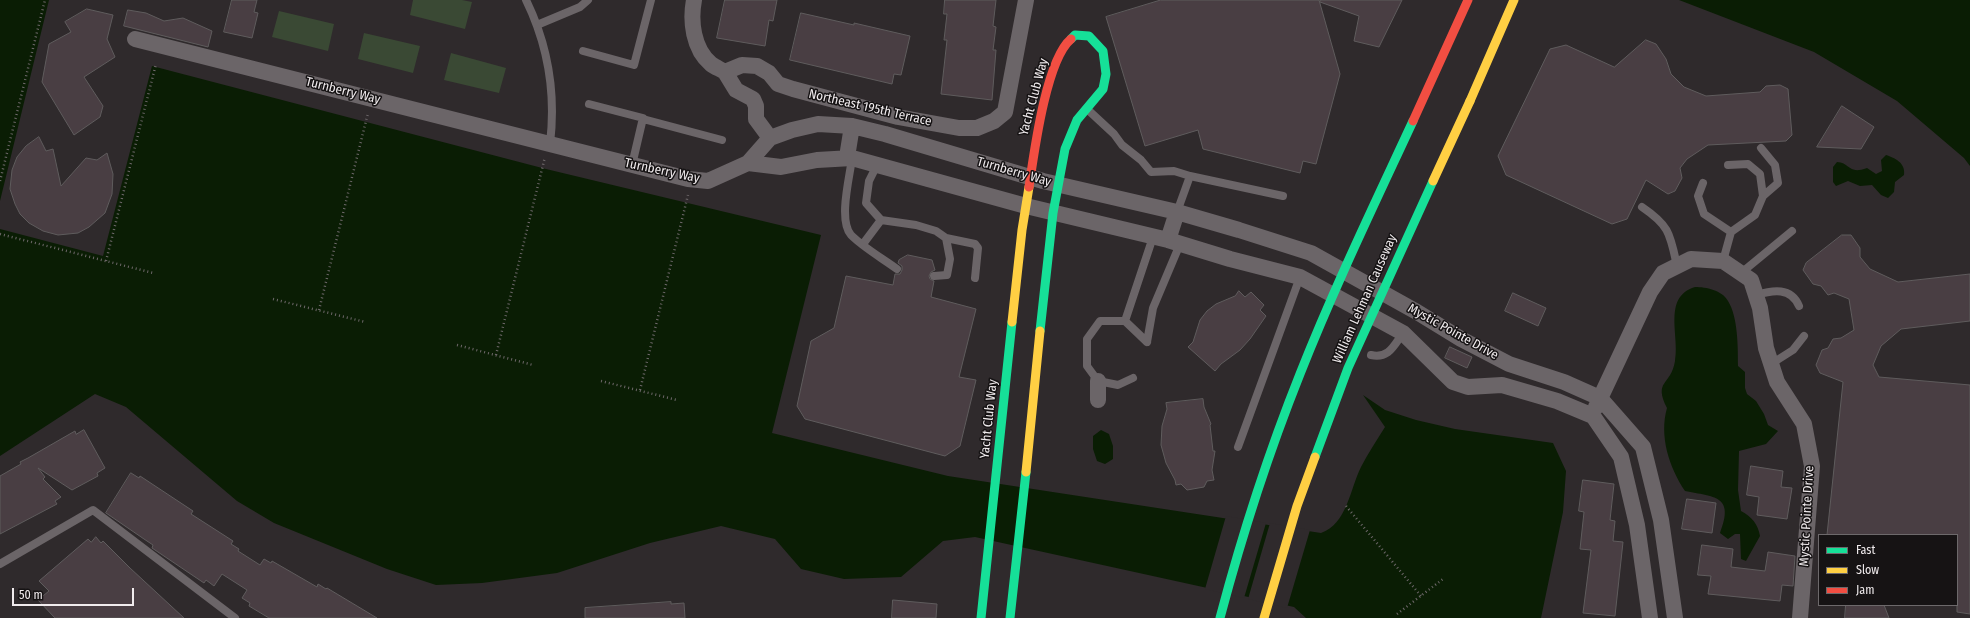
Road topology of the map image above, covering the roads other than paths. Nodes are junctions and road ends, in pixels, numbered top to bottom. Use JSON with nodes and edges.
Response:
{"nodes":[{"id":1,"x":526,"y":0,"type":"edge"},
{"id":2,"x":588,"y":0,"type":"edge"},
{"id":3,"x":651,"y":0,"type":"edge"},
{"id":4,"x":694,"y":0,"type":"edge"},
{"id":5,"x":1026,"y":0,"type":"edge"},
{"id":6,"x":1468,"y":0,"type":"edge"},
{"id":7,"x":1514,"y":0,"type":"edge"},
{"id":8,"x":537,"y":25,"type":"junction"},
{"id":9,"x":135,"y":39,"type":"dead end"},
{"id":10,"x":583,"y":51,"type":"dead end"},
{"id":11,"x":725,"y":72,"type":"junction"},
{"id":12,"x":589,"y":104,"type":"dead end"},
{"id":13,"x":1086,"y":108,"type":"junction"},
{"id":14,"x":643,"y":119,"type":"junction"},
{"id":15,"x":852,"y":126,"type":"junction"},
{"id":16,"x":770,"y":138,"type":"junction"},
{"id":17,"x":722,"y":140,"type":"dead end"},
{"id":18,"x":550,"y":144,"type":"junction"},
{"id":19,"x":1760,"y":148,"type":"dead end"},
{"id":20,"x":850,"y":158,"type":"junction"},
{"id":21,"x":748,"y":163,"type":"junction"},
{"id":22,"x":877,"y":164,"type":"junction"},
{"id":23,"x":632,"y":165,"type":"junction"},
{"id":24,"x":1728,"y":166,"type":"dead end"},
{"id":25,"x":1190,"y":176,"type":"junction"},
{"id":26,"x":1030,"y":177,"type":"junction"},
{"id":27,"x":1703,"y":183,"type":"dead end"},
{"id":28,"x":1059,"y":184,"type":"junction"},
{"id":29,"x":1283,"y":196,"type":"dead end"},
{"id":30,"x":1763,"y":196,"type":"junction"},
{"id":31,"x":1026,"y":206,"type":"junction"},
{"id":32,"x":1642,"y":207,"type":"dead end"},
{"id":33,"x":1178,"y":212,"type":"junction"},
{"id":34,"x":1053,"y":213,"type":"junction"},
{"id":35,"x":881,"y":220,"type":"junction"},
{"id":36,"x":1792,"y":231,"type":"dead end"},
{"id":37,"x":1731,"y":232,"type":"junction"},
{"id":38,"x":946,"y":238,"type":"junction"},
{"id":39,"x":1167,"y":240,"type":"junction"},
{"id":40,"x":862,"y":244,"type":"junction"},
{"id":41,"x":1311,"y":253,"type":"junction"},
{"id":42,"x":1723,"y":261,"type":"junction"},
{"id":43,"x":1677,"y":266,"type":"junction"},
{"id":44,"x":897,"y":269,"type":"dead end"},
{"id":45,"x":1741,"y":273,"type":"junction"},
{"id":46,"x":934,"y":276,"type":"dead end"},
{"id":47,"x":1300,"y":277,"type":"junction"},
{"id":48,"x":975,"y":278,"type":"dead end"},
{"id":49,"x":1756,"y":295,"type":"junction"},
{"id":50,"x":1799,"y":306,"type":"dead end"},
{"id":51,"x":1417,"y":312,"type":"junction"},
{"id":52,"x":1125,"y":321,"type":"junction"},
{"id":53,"x":1403,"y":333,"type":"junction"},
{"id":54,"x":1804,"y":336,"type":"dead end"},
{"id":55,"x":1371,"y":355,"type":"dead end"},
{"id":56,"x":1509,"y":364,"type":"junction"},
{"id":57,"x":1771,"y":364,"type":"junction"},
{"id":58,"x":1133,"y":378,"type":"dead end"},
{"id":59,"x":1098,"y":381,"type":"junction"},
{"id":60,"x":1502,"y":385,"type":"junction"},
{"id":61,"x":1600,"y":398,"type":"junction"},
{"id":62,"x":1098,"y":400,"type":"dead end"},
{"id":63,"x":1593,"y":416,"type":"junction"},
{"id":64,"x":1238,"y":447,"type":"dead end"},
{"id":65,"x":0,"y":564,"type":"edge"},
{"id":66,"x":235,"y":618,"type":"edge"},
{"id":67,"x":981,"y":618,"type":"edge"},
{"id":68,"x":1010,"y":618,"type":"edge"},
{"id":69,"x":1220,"y":618,"type":"edge"},
{"id":70,"x":1264,"y":618,"type":"edge"},
{"id":71,"x":1650,"y":618,"type":"edge"},
{"id":72,"x":1675,"y":618,"type":"edge"},
{"id":73,"x":1800,"y":618,"type":"edge"}],
"edges":[{"from":1,"to":8,"type":"lane"},
{"from":2,"to":8,"type":"lane"},
{"from":3,"to":10,"type":"lane"},
{"from":4,"to":11,"type":"street"},
{"from":5,"to":11,"type":"street","name":"Northeast 195th Terrace"},
{"from":6,"to":69,"type":"main road","bridge":true},
{"from":7,"to":70,"type":"main road","name":"William Lehman Causeway","bridge":true},
{"from":8,"to":18,"type":"lane"},
{"from":9,"to":18,"type":"street","name":"Turnberry Way"},
{"from":11,"to":16,"type":"street"},
{"from":12,"to":14,"type":"lane"},
{"from":13,"to":25,"type":"lane"},
{"from":13,"to":26,"type":"main road","name":"Yacht Club Way"},
{"from":13,"to":28,"type":"main road","name":"Yacht Club Way"},
{"from":14,"to":17,"type":"lane"},
{"from":14,"to":23,"type":"lane"},
{"from":15,"to":16,"type":"street","name":"Turnberry Way"},
{"from":15,"to":20,"type":"street"},
{"from":15,"to":26,"type":"street","name":"Turnberry Way"},
{"from":16,"to":21,"type":"street","name":"Turnberry Way"},
{"from":18,"to":23,"type":"street","name":"Turnberry Way"},
{"from":19,"to":30,"type":"lane"},
{"from":20,"to":21,"type":"street","name":"Turnberry Way"},
{"from":20,"to":22,"type":"street","name":"Turnberry Way"},
{"from":20,"to":40,"type":"lane"},
{"from":21,"to":23,"type":"street","name":"Turnberry Way"},
{"from":22,"to":31,"type":"street","name":"Turnberry Way"},
{"from":22,"to":35,"type":"lane"},
{"from":24,"to":30,"type":"lane"},
{"from":25,"to":29,"type":"lane"},
{"from":25,"to":33,"type":"lane"},
{"from":26,"to":28,"type":"street","name":"Turnberry Way"},
{"from":26,"to":31,"type":"main road","name":"Yacht Club Way"},
{"from":27,"to":37,"type":"lane"},
{"from":28,"to":33,"type":"street","name":"Turnberry Way"},
{"from":28,"to":34,"type":"main road","name":"Yacht Club Way"},
{"from":30,"to":37,"type":"lane"},
{"from":31,"to":34,"type":"street","name":"Turnberry Way"},
{"from":31,"to":67,"type":"main road","name":"Yacht Club Way"},
{"from":32,"to":43,"type":"lane"},
{"from":33,"to":39,"type":"street"},
{"from":33,"to":41,"type":"street","name":"Turnberry Way"},
{"from":34,"to":39,"type":"street","name":"Turnberry Way"},
{"from":34,"to":68,"type":"main road","name":"Yacht Club Way"},
{"from":35,"to":38,"type":"lane"},
{"from":35,"to":40,"type":"lane"},
{"from":36,"to":45,"type":"lane"},
{"from":37,"to":42,"type":"lane"},
{"from":38,"to":46,"type":"lane"},
{"from":38,"to":48,"type":"lane"},
{"from":39,"to":47,"type":"street","name":"Turnberry Way"},
{"from":39,"to":52,"type":"lane"},
{"from":39,"to":52,"type":"lane"},
{"from":40,"to":44,"type":"lane"},
{"from":41,"to":47,"type":"street"},
{"from":41,"to":51,"type":"street","name":"Mystic Pointe Drive"},
{"from":42,"to":43,"type":"street"},
{"from":42,"to":45,"type":"street","name":"Mystic Pointe Drive"},
{"from":43,"to":61,"type":"street"},
{"from":45,"to":49,"type":"street","name":"Mystic Pointe Drive"},
{"from":47,"to":53,"type":"street","name":"Mystic Pointe Drive"},
{"from":47,"to":64,"type":"lane"},
{"from":49,"to":50,"type":"lane"},
{"from":49,"to":57,"type":"street","name":"Mystic Pointe Drive"},
{"from":51,"to":53,"type":"street"},
{"from":51,"to":56,"type":"street","name":"Mystic Pointe Drive"},
{"from":52,"to":59,"type":"lane"},
{"from":53,"to":55,"type":"lane"},
{"from":53,"to":60,"type":"street","name":"Mystic Pointe Drive"},
{"from":54,"to":57,"type":"lane"},
{"from":56,"to":60,"type":"street"},
{"from":56,"to":61,"type":"street","name":"Mystic Pointe Drive"},
{"from":57,"to":73,"type":"street","name":"Mystic Pointe Drive"},
{"from":58,"to":59,"type":"lane"},
{"from":59,"to":62,"type":"street"},
{"from":60,"to":63,"type":"street","name":"Mystic Pointe Drive"},
{"from":61,"to":63,"type":"street"},
{"from":61,"to":72,"type":"street","name":"Mystic Pointe Drive"},
{"from":63,"to":71,"type":"street"},
{"from":65,"to":66,"type":"lane"}]}
